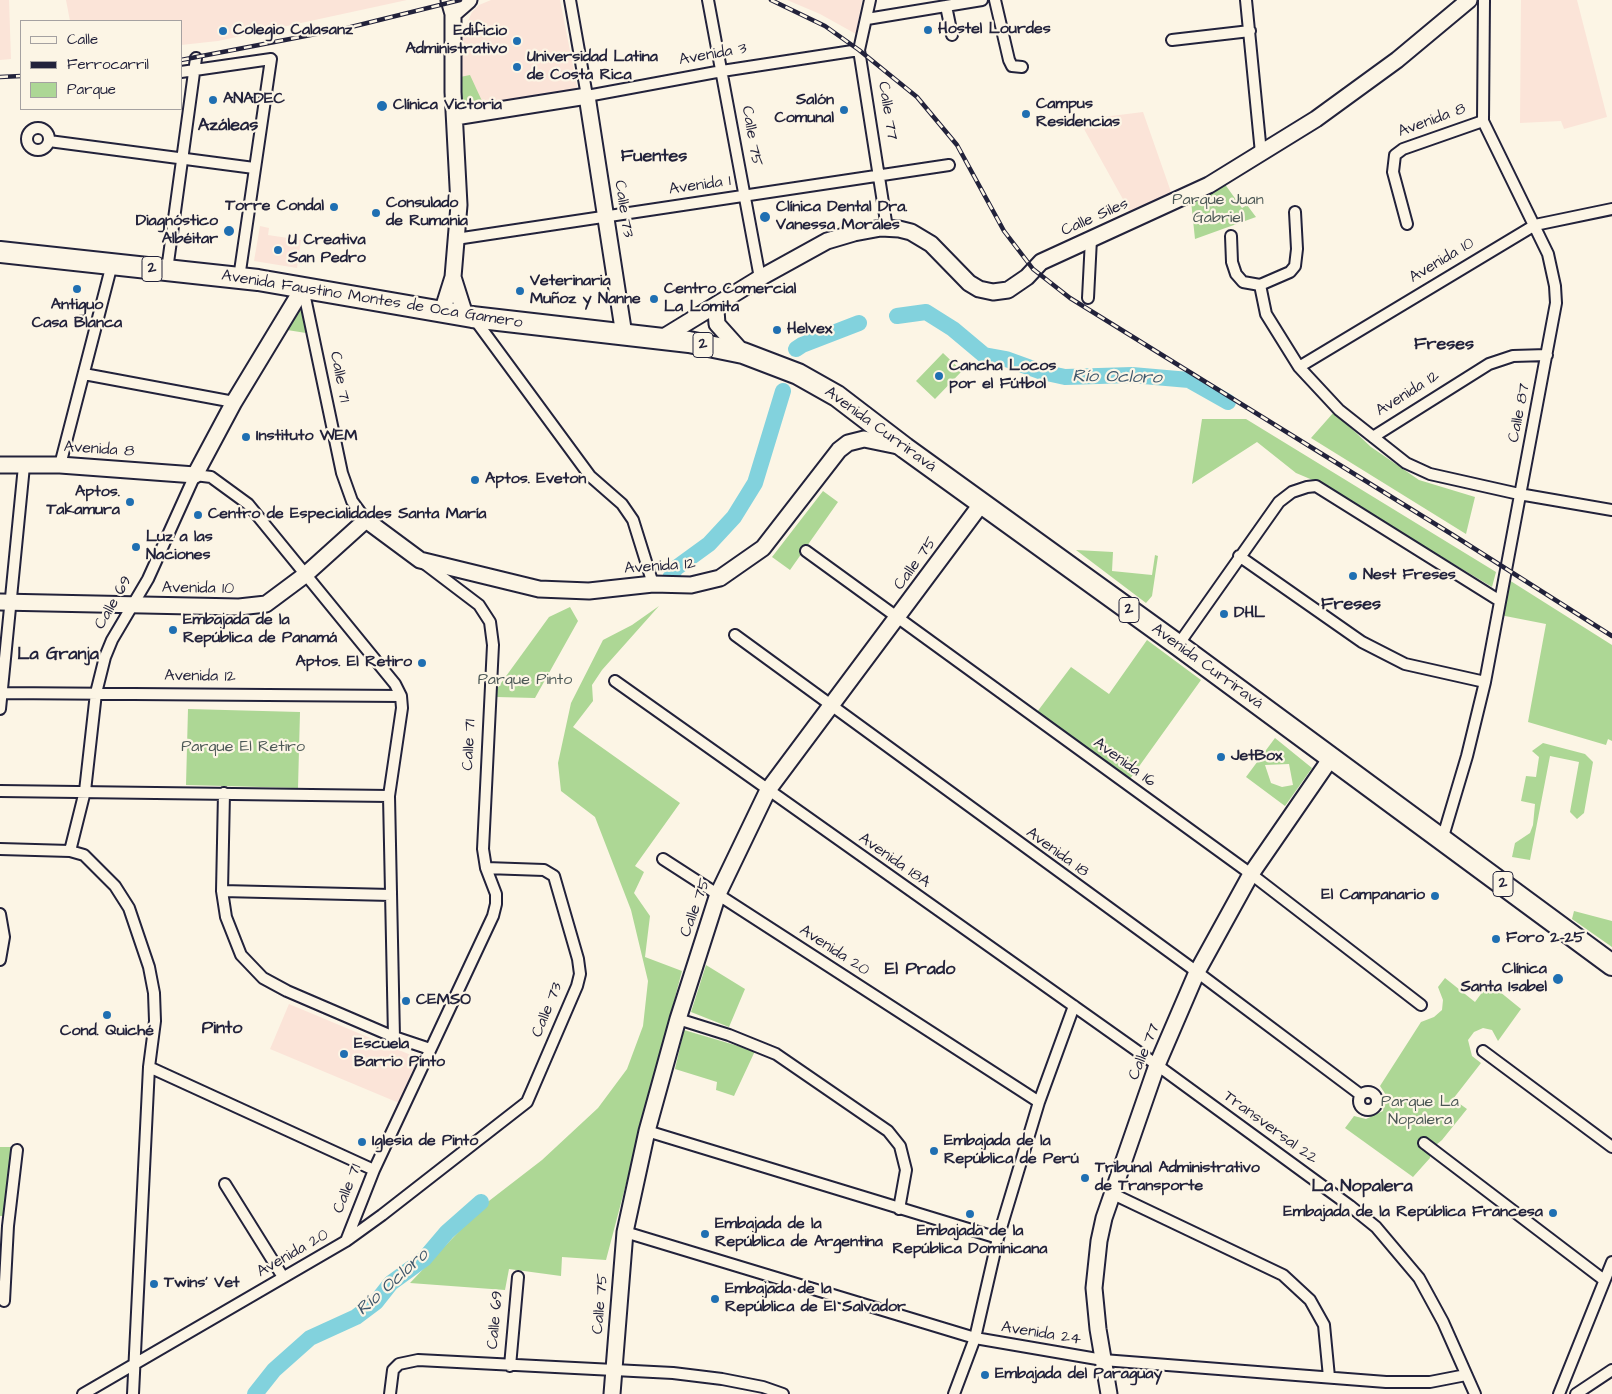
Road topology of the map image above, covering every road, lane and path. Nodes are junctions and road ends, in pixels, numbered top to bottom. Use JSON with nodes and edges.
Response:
{"nodes":[{"id":1,"x":468,"y":0,"type":"edge"},
{"id":2,"x":570,"y":0,"type":"edge"},
{"id":3,"x":708,"y":0,"type":"edge"},
{"id":4,"x":870,"y":0,"type":"edge"},
{"id":5,"x":982,"y":0,"type":"edge"},
{"id":6,"x":995,"y":0,"type":"edge"},
{"id":7,"x":1246,"y":0,"type":"edge"},
{"id":8,"x":1469,"y":0,"type":"edge"},
{"id":9,"x":1484,"y":0,"type":"edge"},
{"id":10,"x":946,"y":6,"type":"junction"},
{"id":11,"x":451,"y":7,"type":"edge"},
{"id":12,"x":867,"y":18,"type":"junction"},
{"id":13,"x":1250,"y":31,"type":"junction"},
{"id":14,"x":952,"y":35,"type":"dead end"},
{"id":15,"x":1172,"y":40,"type":"dead end"},
{"id":16,"x":859,"y":50,"type":"junction"},
{"id":17,"x":196,"y":58,"type":"dead end"},
{"id":18,"x":1022,"y":67,"type":"dead end"},
{"id":19,"x":194,"y":70,"type":"junction"},
{"id":20,"x":722,"y":71,"type":"junction"},
{"id":21,"x":182,"y":72,"type":"edge"},
{"id":22,"x":587,"y":96,"type":"junction"},
{"id":23,"x":455,"y":117,"type":"junction"},
{"id":24,"x":1483,"y":121,"type":"junction"},
{"id":25,"x":49,"y":141,"type":"dead end"},
{"id":26,"x":1262,"y":153,"type":"junction"},
{"id":27,"x":182,"y":159,"type":"junction"},
{"id":28,"x":948,"y":165,"type":"dead end"},
{"id":29,"x":254,"y":168,"type":"junction"},
{"id":30,"x":879,"y":175,"type":"junction"},
{"id":31,"x":743,"y":195,"type":"junction"},
{"id":32,"x":1612,"y":209,"type":"edge"},
{"id":33,"x":1295,"y":212,"type":"dead end"},
{"id":34,"x":606,"y":215,"type":"junction"},
{"id":35,"x":1407,"y":224,"type":"dead end"},
{"id":36,"x":1535,"y":225,"type":"junction"},
{"id":37,"x":888,"y":228,"type":"junction"},
{"id":38,"x":1231,"y":236,"type":"dead end"},
{"id":39,"x":456,"y":239,"type":"junction"},
{"id":40,"x":1091,"y":239,"type":"junction"},
{"id":41,"x":0,"y":252,"type":"edge"},
{"id":42,"x":112,"y":264,"type":"junction"},
{"id":43,"x":167,"y":270,"type":"junction"},
{"id":44,"x":453,"y":277,"type":"junction"},
{"id":45,"x":239,"y":278,"type":"junction"},
{"id":46,"x":760,"y":278,"type":"junction"},
{"id":47,"x":1260,"y":285,"type":"junction"},
{"id":48,"x":303,"y":288,"type":"junction"},
{"id":49,"x":1088,"y":298,"type":"dead end"},
{"id":50,"x":722,"y":303,"type":"junction"},
{"id":51,"x":442,"y":312,"type":"junction"},
{"id":52,"x":469,"y":316,"type":"junction"},
{"id":53,"x":624,"y":335,"type":"junction"},
{"id":54,"x":662,"y":338,"type":"junction"},
{"id":55,"x":743,"y":353,"type":"junction"},
{"id":56,"x":1547,"y":355,"type":"junction"},
{"id":57,"x":1299,"y":367,"type":"junction"},
{"id":58,"x":84,"y":374,"type":"junction"},
{"id":59,"x":234,"y":402,"type":"junction"},
{"id":60,"x":1373,"y":437,"type":"junction"},
{"id":61,"x":905,"y":448,"type":"junction"},
{"id":62,"x":0,"y":465,"type":"edge"},
{"id":63,"x":60,"y":465,"type":"junction"},
{"id":64,"x":24,"y":466,"type":"junction"},
{"id":65,"x":195,"y":475,"type":"junction"},
{"id":66,"x":1519,"y":494,"type":"junction"},
{"id":67,"x":982,"y":503,"type":"junction"},
{"id":68,"x":1612,"y":510,"type":"edge"},
{"id":69,"x":366,"y":520,"type":"junction"},
{"id":70,"x":806,"y":551,"type":"dead end"},
{"id":71,"x":1239,"y":556,"type":"junction"},
{"id":72,"x":420,"y":560,"type":"junction"},
{"id":73,"x":305,"y":575,"type":"junction"},
{"id":74,"x":653,"y":584,"type":"junction"},
{"id":75,"x":1500,"y":601,"type":"junction"},
{"id":76,"x":5,"y":602,"type":"edge"},
{"id":77,"x":132,"y":605,"type":"junction"},
{"id":78,"x":898,"y":618,"type":"junction"},
{"id":79,"x":735,"y":635,"type":"dead end"},
{"id":80,"x":1178,"y":645,"type":"junction"},
{"id":81,"x":615,"y":681,"type":"dead end"},
{"id":82,"x":1485,"y":682,"type":"junction"},
{"id":83,"x":1,"y":693,"type":"edge"},
{"id":84,"x":96,"y":693,"type":"junction"},
{"id":85,"x":401,"y":696,"type":"junction"},
{"id":86,"x":831,"y":705,"type":"junction"},
{"id":87,"x":0,"y":709,"type":"edge"},
{"id":88,"x":1331,"y":758,"type":"junction"},
{"id":89,"x":768,"y":790,"type":"junction"},
{"id":90,"x":0,"y":791,"type":"edge"},
{"id":91,"x":85,"y":791,"type":"junction"},
{"id":92,"x":224,"y":793,"type":"junction"},
{"id":93,"x":389,"y":796,"type":"junction"},
{"id":94,"x":1442,"y":840,"type":"junction"},
{"id":95,"x":0,"y":849,"type":"edge"},
{"id":96,"x":70,"y":851,"type":"junction"},
{"id":97,"x":663,"y":859,"type":"dead end"},
{"id":98,"x":486,"y":868,"type":"junction"},
{"id":99,"x":1251,"y":874,"type":"junction"},
{"id":100,"x":222,"y":891,"type":"junction"},
{"id":101,"x":718,"y":894,"type":"junction"},
{"id":102,"x":391,"y":895,"type":"junction"},
{"id":103,"x":0,"y":914,"type":"edge"},
{"id":104,"x":0,"y":960,"type":"edge"},
{"id":105,"x":1611,"y":963,"type":"edge"},
{"id":106,"x":1197,"y":972,"type":"junction"},
{"id":107,"x":1421,"y":1005,"type":"dead end"},
{"id":108,"x":1074,"y":1006,"type":"junction"},
{"id":109,"x":678,"y":1018,"type":"junction"},
{"id":110,"x":394,"y":1036,"type":"junction"},
{"id":111,"x":430,"y":1049,"type":"junction"},
{"id":112,"x":1483,"y":1051,"type":"dead end"},
{"id":113,"x":1157,"y":1065,"type":"junction"},
{"id":114,"x":149,"y":1067,"type":"junction"},
{"id":115,"x":1361,"y":1095,"type":"dead end"},
{"id":116,"x":527,"y":1102,"type":"joint"},
{"id":117,"x":1040,"y":1102,"type":"junction"},
{"id":118,"x":647,"y":1131,"type":"junction"},
{"id":119,"x":1424,"y":1142,"type":"dead end"},
{"id":120,"x":1612,"y":1147,"type":"edge"},
{"id":121,"x":17,"y":1150,"type":"dead end"},
{"id":122,"x":374,"y":1170,"type":"junction"},
{"id":123,"x":224,"y":1184,"type":"dead end"},
{"id":124,"x":1113,"y":1194,"type":"junction"},
{"id":125,"x":899,"y":1209,"type":"junction"},
{"id":126,"x":4,"y":1226,"type":"edge"},
{"id":127,"x":625,"y":1232,"type":"junction"},
{"id":128,"x":998,"y":1238,"type":"junction"},
{"id":129,"x":346,"y":1241,"type":"junction"},
{"id":130,"x":1612,"y":1262,"type":"edge"},
{"id":131,"x":283,"y":1277,"type":"junction"},
{"id":132,"x":518,"y":1277,"type":"dead end"},
{"id":133,"x":1604,"y":1280,"type":"junction"},
{"id":134,"x":4,"y":1301,"type":"dead end"},
{"id":135,"x":975,"y":1338,"type":"junction"},
{"id":136,"x":1103,"y":1360,"type":"junction"},
{"id":137,"x":133,"y":1363,"type":"junction"},
{"id":138,"x":510,"y":1366,"type":"junction"},
{"id":139,"x":614,"y":1370,"type":"junction"},
{"id":140,"x":1612,"y":1370,"type":"edge"},
{"id":141,"x":1466,"y":1375,"type":"junction"},
{"id":142,"x":1329,"y":1377,"type":"junction"},
{"id":143,"x":83,"y":1394,"type":"edge"},
{"id":144,"x":133,"y":1394,"type":"edge"},
{"id":145,"x":390,"y":1394,"type":"edge"},
{"id":146,"x":612,"y":1394,"type":"edge"},
{"id":147,"x":783,"y":1394,"type":"edge"},
{"id":148,"x":954,"y":1394,"type":"edge"},
{"id":149,"x":1109,"y":1394,"type":"edge"},
{"id":150,"x":1475,"y":1394,"type":"edge"},
{"id":151,"x":1559,"y":1394,"type":"edge"},
{"id":152,"x":1576,"y":1394,"type":"edge"}],
"edges":[{"from":1,"to":11,"type":"street"},
{"from":2,"to":22,"type":"street","name":"Calle 73"},
{"from":3,"to":20,"type":"street","name":"Calle 75"},
{"from":4,"to":12,"type":"street","name":"Calle 77"},
{"from":5,"to":10,"type":"street"},
{"from":6,"to":18,"type":"street"},
{"from":7,"to":13,"type":"street"},
{"from":8,"to":26,"type":"street","name":"Calle Siles"},
{"from":9,"to":24,"type":"street","name":"Calle 87"},
{"from":10,"to":12,"type":"street"},
{"from":10,"to":14,"type":"street"},
{"from":11,"to":23,"type":"street"},
{"from":12,"to":16,"type":"street","name":"Calle 77"},
{"from":13,"to":15,"type":"street"},
{"from":13,"to":26,"type":"street"},
{"from":16,"to":20,"type":"street","name":"Avenida 3"},
{"from":16,"to":30,"type":"street","name":"Calle 77"},
{"from":17,"to":19,"type":"street"},
{"from":19,"to":21,"type":"street"},
{"from":19,"to":27,"type":"street"},
{"from":19,"to":29,"type":"street"},
{"from":20,"to":22,"type":"street","name":"Avenida 3"},
{"from":20,"to":31,"type":"street","name":"Calle 75"},
{"from":22,"to":23,"type":"street","name":"Avenida 3"},
{"from":22,"to":34,"type":"street","name":"Calle 73"},
{"from":23,"to":39,"type":"street"},
{"from":24,"to":35,"type":"street","name":"Avenida 8"},
{"from":24,"to":36,"type":"street","name":"Calle 87"},
{"from":25,"to":27,"type":"street"},
{"from":26,"to":40,"type":"street","name":"Calle Siles"},
{"from":27,"to":29,"type":"street"},
{"from":27,"to":43,"type":"street"},
{"from":28,"to":30,"type":"street","name":"Avenida 1"},
{"from":29,"to":45,"type":"street"},
{"from":30,"to":31,"type":"street","name":"Avenida 1"},
{"from":30,"to":37,"type":"street","name":"Calle 77"},
{"from":31,"to":34,"type":"street","name":"Avenida 1"},
{"from":31,"to":46,"type":"street","name":"Calle 75"},
{"from":32,"to":36,"type":"street","name":"Avenida 10"},
{"from":33,"to":47,"type":"street"},
{"from":34,"to":39,"type":"street","name":"Avenida 1"},
{"from":34,"to":53,"type":"street","name":"Calle 73"},
{"from":36,"to":56,"type":"street","name":"Calle 87"},
{"from":36,"to":57,"type":"street","name":"Avenida 10"},
{"from":37,"to":40,"type":"street","name":"Calle Siles"},
{"from":37,"to":46,"type":"street","name":"Calle Siles"},
{"from":38,"to":47,"type":"street"},
{"from":39,"to":44,"type":"street"},
{"from":40,"to":49,"type":"street"},
{"from":41,"to":42,"type":"highway","name":"Avenida Faustino Montes de Oca Gamero","number":"2"},
{"from":42,"to":43,"type":"highway","name":"Avenida Faustino Montes de Oca Gamero","number":"2"},
{"from":42,"to":58,"type":"street"},
{"from":43,"to":45,"type":"highway","name":"Avenida Faustino Montes de Oca Gamero","number":"2"},
{"from":44,"to":51,"type":"street"},
{"from":44,"to":52,"type":"street"},
{"from":45,"to":48,"type":"highway","name":"Avenida Faustino Montes de Oca Gamero","number":"2"},
{"from":46,"to":50,"type":"street","name":"Calle Siles"},
{"from":47,"to":57,"type":"street"},
{"from":48,"to":51,"type":"highway","name":"Avenida Faustino Montes de Oca Gamero","number":"2"},
{"from":48,"to":59,"type":"street","name":"Calle 69"},
{"from":48,"to":69,"type":"street","name":"Calle 71"},
{"from":50,"to":54,"type":"street","name":"Calle Siles"},
{"from":50,"to":55,"type":"street"},
{"from":51,"to":52,"type":"highway","name":"Avenida Faustino Montes de Oca Gamero","number":"2"},
{"from":52,"to":53,"type":"highway","name":"Avenida Faustino Montes de Oca Gamero","number":"2"},
{"from":52,"to":74,"type":"street"},
{"from":53,"to":54,"type":"highway","name":"Avenida Faustino Montes de Oca Gamero","number":"2"},
{"from":54,"to":55,"type":"highway","name":"Avenida Faustino Montes de Oca Gamero","number":"2"},
{"from":55,"to":61,"type":"highway","name":"Avenida Curriravá","number":"2"},
{"from":56,"to":60,"type":"street","name":"Avenida 12"},
{"from":56,"to":66,"type":"street","name":"Calle 87"},
{"from":57,"to":60,"type":"street"},
{"from":58,"to":59,"type":"street"},
{"from":58,"to":63,"type":"street"},
{"from":59,"to":65,"type":"street","name":"Calle 69"},
{"from":60,"to":66,"type":"street"},
{"from":61,"to":67,"type":"highway","name":"Avenida Curriravá","number":"2"},
{"from":61,"to":74,"type":"street","name":"Avenida 12"},
{"from":62,"to":64,"type":"street","name":"Avenida 8"},
{"from":63,"to":64,"type":"street","name":"Avenida 8"},
{"from":63,"to":65,"type":"street","name":"Avenida 8"},
{"from":64,"to":76,"type":"street"},
{"from":65,"to":73,"type":"street"},
{"from":65,"to":77,"type":"street","name":"Calle 69"},
{"from":66,"to":68,"type":"street"},
{"from":66,"to":75,"type":"street","name":"Calle 87"},
{"from":67,"to":78,"type":"street","name":"Calle 75"},
{"from":67,"to":80,"type":"highway","name":"Avenida Curriravá","number":"2"},
{"from":69,"to":72,"type":"street","name":"Calle 71"},
{"from":69,"to":73,"type":"street","name":"Avenida 10"},
{"from":70,"to":78,"type":"street","name":"Avenida 16"},
{"from":71,"to":75,"type":"street"},
{"from":71,"to":80,"type":"street"},
{"from":71,"to":82,"type":"street"},
{"from":72,"to":74,"type":"street","name":"Avenida 12"},
{"from":72,"to":98,"type":"street","name":"Calle 71"},
{"from":73,"to":77,"type":"street","name":"Avenida 10"},
{"from":73,"to":85,"type":"street"},
{"from":75,"to":82,"type":"street","name":"Calle 87"},
{"from":76,"to":77,"type":"street","name":"Avenida 10"},
{"from":76,"to":83,"type":"street"},
{"from":77,"to":84,"type":"street","name":"Calle 69"},
{"from":78,"to":86,"type":"street","name":"Calle 75"},
{"from":78,"to":99,"type":"street","name":"Avenida 16"},
{"from":79,"to":86,"type":"street","name":"Avenida 18"},
{"from":80,"to":88,"type":"highway","name":"Avenida Curriravá","number":"2"},
{"from":81,"to":89,"type":"street","name":"Avenida 18A"},
{"from":82,"to":94,"type":"street","name":"Calle 87"},
{"from":83,"to":84,"type":"street","name":"Avenida 12"},
{"from":83,"to":87,"type":"street"},
{"from":84,"to":85,"type":"street","name":"Avenida 12"},
{"from":84,"to":91,"type":"street","name":"Calle 69"},
{"from":85,"to":93,"type":"street"},
{"from":86,"to":89,"type":"street","name":"Calle 75"},
{"from":86,"to":106,"type":"street","name":"Avenida 18"},
{"from":88,"to":94,"type":"highway","name":"Avenida Curriravá","number":"2"},
{"from":88,"to":99,"type":"street","name":"Calle 77"},
{"from":89,"to":101,"type":"street","name":"Calle 75"},
{"from":89,"to":108,"type":"street","name":"Avenida 18A"},
{"from":90,"to":91,"type":"street"},
{"from":91,"to":92,"type":"street"},
{"from":91,"to":96,"type":"street","name":"Calle 69"},
{"from":92,"to":93,"type":"street"},
{"from":92,"to":100,"type":"street"},
{"from":93,"to":102,"type":"street"},
{"from":94,"to":105,"type":"highway","name":"Avenida Curriravá","number":"2"},
{"from":95,"to":96,"type":"street"},
{"from":96,"to":114,"type":"street"},
{"from":97,"to":101,"type":"street","name":"Avenida 20"},
{"from":98,"to":111,"type":"street","name":"Calle 71"},
{"from":98,"to":116,"type":"street","name":"Calle 73"},
{"from":99,"to":106,"type":"street","name":"Calle 77"},
{"from":99,"to":107,"type":"street","name":"Avenida 16"},
{"from":100,"to":102,"type":"street"},
{"from":100,"to":110,"type":"street"},
{"from":101,"to":109,"type":"street","name":"Calle 75"},
{"from":101,"to":117,"type":"street","name":"Avenida 20"},
{"from":102,"to":110,"type":"street"},
{"from":103,"to":104,"type":"street"},
{"from":106,"to":113,"type":"street","name":"Calle 77"},
{"from":106,"to":115,"type":"street","name":"Avenida 18"},
{"from":108,"to":113,"type":"street","name":"Avenida 18A"},
{"from":108,"to":117,"type":"street"},
{"from":109,"to":118,"type":"street","name":"Calle 75"},
{"from":109,"to":125,"type":"street"},
{"from":110,"to":111,"type":"street"},
{"from":111,"to":122,"type":"street","name":"Calle 71"},
{"from":112,"to":120,"type":"street"},
{"from":113,"to":124,"type":"street","name":"Calle 77"},
{"from":113,"to":141,"type":"street","name":"Transversal 22"},
{"from":114,"to":122,"type":"street"},
{"from":114,"to":137,"type":"street"},
{"from":116,"to":129,"type":"street","name":"Avenida 20"},
{"from":117,"to":128,"type":"street"},
{"from":118,"to":125,"type":"street"},
{"from":118,"to":127,"type":"street","name":"Calle 75"},
{"from":119,"to":133,"type":"street"},
{"from":121,"to":126,"type":"street"},
{"from":122,"to":129,"type":"street","name":"Calle 71"},
{"from":123,"to":131,"type":"street"},
{"from":124,"to":136,"type":"street","name":"Calle 77"},
{"from":124,"to":142,"type":"street"},
{"from":125,"to":128,"type":"street"},
{"from":126,"to":134,"type":"street"},
{"from":127,"to":135,"type":"street","name":"Avenida 24"},
{"from":127,"to":139,"type":"street","name":"Calle 75"},
{"from":128,"to":135,"type":"street"},
{"from":129,"to":131,"type":"street","name":"Avenida 20"},
{"from":130,"to":133,"type":"street"},
{"from":131,"to":137,"type":"street","name":"Avenida 20"},
{"from":132,"to":138,"type":"street","name":"Calle 69"},
{"from":133,"to":151,"type":"street"},
{"from":135,"to":136,"type":"street","name":"Avenida 24"},
{"from":135,"to":148,"type":"street"},
{"from":136,"to":142,"type":"street","name":"Avenida 24"},
{"from":136,"to":149,"type":"street","name":"Calle 77"},
{"from":137,"to":143,"type":"street","name":"Avenida 20"},
{"from":137,"to":144,"type":"street"},
{"from":138,"to":139,"type":"street"},
{"from":138,"to":145,"type":"street"},
{"from":139,"to":146,"type":"street","name":"Calle 75"},
{"from":139,"to":147,"type":"street"},
{"from":140,"to":152,"type":"street"},
{"from":141,"to":142,"type":"street","name":"Avenida 24"},
{"from":141,"to":150,"type":"street","name":"Transversal 22"}]}
